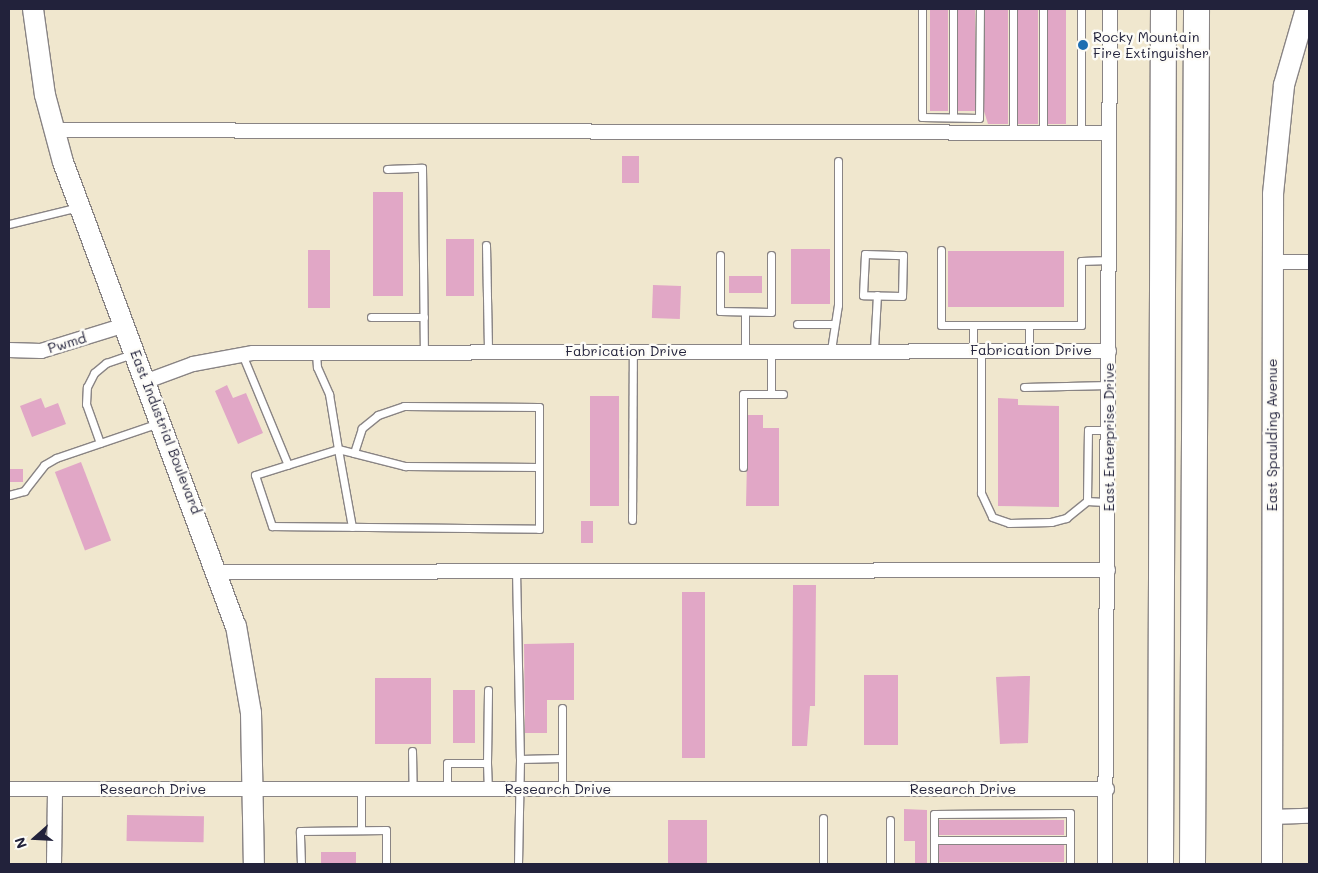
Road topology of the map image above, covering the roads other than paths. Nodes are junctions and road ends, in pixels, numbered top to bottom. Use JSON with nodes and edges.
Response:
{"nodes":[{"id":1,"x":33,"y":9,"type":"edge"},
{"id":2,"x":922,"y":9,"type":"edge"},
{"id":3,"x":953,"y":9,"type":"edge"},
{"id":4,"x":980,"y":9,"type":"edge"},
{"id":5,"x":1013,"y":9,"type":"edge"},
{"id":6,"x":1043,"y":9,"type":"edge"},
{"id":7,"x":1081,"y":9,"type":"edge"},
{"id":8,"x":1110,"y":9,"type":"edge"},
{"id":9,"x":1163,"y":9,"type":"edge"},
{"id":10,"x":1196,"y":9,"type":"edge"},
{"id":11,"x":1306,"y":9,"type":"edge"},
{"id":12,"x":953,"y":118,"type":"junction"},
{"id":13,"x":53,"y":130,"type":"junction"},
{"id":14,"x":1013,"y":132,"type":"junction"},
{"id":15,"x":1043,"y":132,"type":"junction"},
{"id":16,"x":1082,"y":132,"type":"junction"},
{"id":17,"x":1109,"y":133,"type":"junction"},
{"id":18,"x":838,"y":161,"type":"dead end"},
{"id":19,"x":387,"y":169,"type":"dead end"},
{"id":20,"x":80,"y":207,"type":"junction"},
{"id":21,"x":9,"y":224,"type":"edge"},
{"id":22,"x":486,"y":245,"type":"dead end"},
{"id":23,"x":941,"y":250,"type":"dead end"},
{"id":24,"x":720,"y":255,"type":"dead end"},
{"id":25,"x":771,"y":255,"type":"dead end"},
{"id":26,"x":1109,"y":260,"type":"junction"},
{"id":27,"x":1273,"y":262,"type":"junction"},
{"id":28,"x":1309,"y":262,"type":"edge"},
{"id":29,"x":877,"y":295,"type":"junction"},
{"id":30,"x":745,"y":312,"type":"junction"},
{"id":31,"x":371,"y":317,"type":"dead end"},
{"id":32,"x":424,"y":317,"type":"junction"},
{"id":33,"x":797,"y":324,"type":"dead end"},
{"id":34,"x":832,"y":324,"type":"junction"},
{"id":35,"x":125,"y":325,"type":"junction"},
{"id":36,"x":973,"y":325,"type":"junction"},
{"id":37,"x":1029,"y":325,"type":"junction"},
{"id":38,"x":9,"y":350,"type":"edge"},
{"id":39,"x":745,"y":350,"type":"junction"},
{"id":40,"x":771,"y":350,"type":"junction"},
{"id":41,"x":831,"y":350,"type":"junction"},
{"id":42,"x":874,"y":350,"type":"junction"},
{"id":43,"x":977,"y":350,"type":"junction"},
{"id":44,"x":1028,"y":350,"type":"junction"},
{"id":45,"x":633,"y":351,"type":"junction"},
{"id":46,"x":1109,"y":351,"type":"junction"},
{"id":47,"x":424,"y":352,"type":"junction"},
{"id":48,"x":488,"y":352,"type":"junction"},
{"id":49,"x":135,"y":353,"type":"junction"},
{"id":50,"x":316,"y":353,"type":"junction"},
{"id":51,"x":242,"y":354,"type":"junction"},
{"id":52,"x":147,"y":381,"type":"junction"},
{"id":53,"x":1109,"y":385,"type":"junction"},
{"id":54,"x":1024,"y":386,"type":"dead end"},
{"id":55,"x":771,"y":394,"type":"junction"},
{"id":56,"x":783,"y":394,"type":"dead end"},
{"id":57,"x":162,"y":422,"type":"junction"},
{"id":58,"x":1109,"y":430,"type":"junction"},
{"id":59,"x":100,"y":443,"type":"junction"},
{"id":60,"x":338,"y":449,"type":"junction"},
{"id":61,"x":354,"y":453,"type":"junction"},
{"id":62,"x":288,"y":465,"type":"junction"},
{"id":63,"x":539,"y":466,"type":"junction"},
{"id":64,"x":743,"y":467,"type":"dead end"},
{"id":65,"x":9,"y":495,"type":"edge"},
{"id":66,"x":1087,"y":501,"type":"junction"},
{"id":67,"x":1109,"y":502,"type":"junction"},
{"id":68,"x":632,"y":520,"type":"dead end"},
{"id":69,"x":352,"y":527,"type":"junction"},
{"id":70,"x":516,"y":570,"type":"junction"},
{"id":71,"x":1108,"y":570,"type":"junction"},
{"id":72,"x":219,"y":572,"type":"junction"},
{"id":73,"x":488,"y":690,"type":"dead end"},
{"id":74,"x":562,"y":708,"type":"dead end"},
{"id":75,"x":412,"y":751,"type":"dead end"},
{"id":76,"x":562,"y":758,"type":"junction"},
{"id":77,"x":520,"y":759,"type":"junction"},
{"id":78,"x":488,"y":763,"type":"junction"},
{"id":79,"x":253,"y":788,"type":"junction"},
{"id":80,"x":9,"y":789,"type":"edge"},
{"id":81,"x":55,"y":789,"type":"junction"},
{"id":82,"x":562,"y":789,"type":"junction"},
{"id":83,"x":1107,"y":789,"type":"junction"},
{"id":84,"x":361,"y":790,"type":"junction"},
{"id":85,"x":413,"y":790,"type":"junction"},
{"id":86,"x":447,"y":790,"type":"junction"},
{"id":87,"x":488,"y":790,"type":"junction"},
{"id":88,"x":519,"y":790,"type":"junction"},
{"id":89,"x":1270,"y":816,"type":"junction"},
{"id":90,"x":1309,"y":816,"type":"edge"},
{"id":91,"x":823,"y":818,"type":"dead end"},
{"id":92,"x":890,"y":820,"type":"dead end"},
{"id":93,"x":361,"y":830,"type":"junction"},
{"id":94,"x":934,"y":840,"type":"junction"},
{"id":95,"x":1070,"y":840,"type":"junction"},
{"id":96,"x":54,"y":864,"type":"edge"},
{"id":97,"x":254,"y":864,"type":"edge"},
{"id":98,"x":300,"y":864,"type":"edge"},
{"id":99,"x":386,"y":864,"type":"edge"},
{"id":100,"x":518,"y":864,"type":"edge"},
{"id":101,"x":823,"y":864,"type":"edge"},
{"id":102,"x":890,"y":864,"type":"edge"},
{"id":103,"x":934,"y":864,"type":"edge"},
{"id":104,"x":1070,"y":864,"type":"edge"},
{"id":105,"x":1105,"y":864,"type":"edge"},
{"id":106,"x":1160,"y":864,"type":"edge"},
{"id":107,"x":1192,"y":864,"type":"edge"},
{"id":108,"x":1272,"y":864,"type":"edge"}],
"edges":[{"from":1,"to":13,"type":"street","name":"East Industrial Boulevard"},
{"from":2,"to":12,"type":"lane"},
{"from":3,"to":12,"type":"lane"},
{"from":4,"to":12,"type":"lane"},
{"from":5,"to":14,"type":"lane"},
{"from":6,"to":15,"type":"lane"},
{"from":7,"to":16,"type":"lane"},
{"from":8,"to":17,"type":"street","name":"East Enterprise Drive"},
{"from":9,"to":106,"type":"highway"},
{"from":10,"to":107,"type":"highway"},
{"from":11,"to":27,"type":"street","name":"East Spaulding Avenue"},
{"from":13,"to":14,"type":"street"},
{"from":13,"to":20,"type":"street","name":"East Industrial Boulevard"},
{"from":14,"to":15,"type":"street"},
{"from":15,"to":16,"type":"street"},
{"from":16,"to":17,"type":"street"},
{"from":17,"to":26,"type":"street","name":"East Enterprise Drive"},
{"from":18,"to":34,"type":"lane"},
{"from":19,"to":32,"type":"lane"},
{"from":20,"to":21,"type":"lane"},
{"from":20,"to":35,"type":"street","name":"East Industrial Boulevard"},
{"from":22,"to":48,"type":"lane"},
{"from":23,"to":36,"type":"lane"},
{"from":24,"to":30,"type":"lane"},
{"from":25,"to":30,"type":"lane"},
{"from":26,"to":37,"type":"lane"},
{"from":26,"to":46,"type":"street","name":"East Enterprise Drive"},
{"from":27,"to":28,"type":"street"},
{"from":27,"to":89,"type":"street","name":"East Spaulding Avenue"},
{"from":29,"to":29,"type":"lane"},
{"from":29,"to":42,"type":"lane"},
{"from":30,"to":39,"type":"lane"},
{"from":31,"to":32,"type":"lane"},
{"from":32,"to":47,"type":"lane"},
{"from":33,"to":34,"type":"lane"},
{"from":34,"to":41,"type":"lane"},
{"from":35,"to":38,"type":"street","name":"Pwmd"},
{"from":35,"to":49,"type":"street","name":"East Industrial Boulevard"},
{"from":36,"to":37,"type":"lane"},
{"from":36,"to":43,"type":"lane"},
{"from":37,"to":44,"type":"lane"},
{"from":39,"to":40,"type":"street","name":"Fabrication Drive"},
{"from":39,"to":45,"type":"street","name":"Fabrication Drive"},
{"from":40,"to":41,"type":"street","name":"Fabrication Drive"},
{"from":40,"to":55,"type":"lane"},
{"from":41,"to":42,"type":"street","name":"Fabrication Drive"},
{"from":42,"to":43,"type":"street","name":"Fabrication Drive"},
{"from":43,"to":44,"type":"street","name":"Fabrication Drive"},
{"from":43,"to":66,"type":"lane"},
{"from":44,"to":46,"type":"street","name":"Fabrication Drive"},
{"from":45,"to":48,"type":"street","name":"Fabrication Drive"},
{"from":45,"to":68,"type":"lane"},
{"from":46,"to":53,"type":"street","name":"East Enterprise Drive"},
{"from":47,"to":48,"type":"street","name":"Fabrication Drive"},
{"from":47,"to":50,"type":"street","name":"Fabrication Drive"},
{"from":49,"to":52,"type":"street","name":"East Industrial Boulevard"},
{"from":49,"to":59,"type":"lane"},
{"from":50,"to":51,"type":"street","name":"Fabrication Drive"},
{"from":50,"to":60,"type":"lane"},
{"from":51,"to":52,"type":"street","name":"Fabrication Drive"},
{"from":51,"to":62,"type":"lane"},
{"from":52,"to":57,"type":"street","name":"East Industrial Boulevard"},
{"from":53,"to":54,"type":"lane"},
{"from":53,"to":58,"type":"street","name":"East Enterprise Drive"},
{"from":55,"to":56,"type":"lane"},
{"from":55,"to":64,"type":"lane"},
{"from":57,"to":59,"type":"lane"},
{"from":57,"to":72,"type":"street","name":"East Industrial Boulevard"},
{"from":58,"to":66,"type":"lane"},
{"from":58,"to":67,"type":"street","name":"East Enterprise Drive"},
{"from":59,"to":65,"type":"lane"},
{"from":60,"to":61,"type":"lane"},
{"from":60,"to":62,"type":"lane"},
{"from":60,"to":69,"type":"lane"},
{"from":61,"to":63,"type":"lane"},
{"from":61,"to":63,"type":"lane"},
{"from":62,"to":69,"type":"lane"},
{"from":63,"to":69,"type":"lane"},
{"from":66,"to":67,"type":"lane"},
{"from":67,"to":71,"type":"street","name":"East Enterprise Drive"},
{"from":70,"to":71,"type":"street"},
{"from":70,"to":72,"type":"street"},
{"from":70,"to":77,"type":"lane"},
{"from":71,"to":83,"type":"street","name":"East Enterprise Drive"},
{"from":72,"to":79,"type":"street","name":"East Industrial Boulevard"},
{"from":73,"to":78,"type":"lane"},
{"from":74,"to":76,"type":"lane"},
{"from":75,"to":85,"type":"lane"},
{"from":76,"to":77,"type":"lane"},
{"from":76,"to":82,"type":"lane"},
{"from":77,"to":88,"type":"lane"},
{"from":78,"to":86,"type":"lane"},
{"from":78,"to":87,"type":"lane"},
{"from":79,"to":81,"type":"street","name":"Research Drive"},
{"from":79,"to":84,"type":"street","name":"Research Drive"},
{"from":79,"to":97,"type":"street","name":"East Industrial Boulevard"},
{"from":80,"to":81,"type":"street","name":"Research Drive"},
{"from":81,"to":96,"type":"street"},
{"from":82,"to":83,"type":"street","name":"Research Drive"},
{"from":82,"to":88,"type":"street","name":"Research Drive"},
{"from":83,"to":105,"type":"street","name":"East Enterprise Drive"},
{"from":84,"to":85,"type":"street","name":"Research Drive"},
{"from":84,"to":93,"type":"lane"},
{"from":85,"to":86,"type":"street","name":"Research Drive"},
{"from":86,"to":87,"type":"street","name":"Research Drive"},
{"from":87,"to":88,"type":"street","name":"Research Drive"},
{"from":88,"to":100,"type":"lane"},
{"from":89,"to":90,"type":"street"},
{"from":89,"to":108,"type":"street","name":"East Spaulding Avenue"},
{"from":91,"to":101,"type":"lane"},
{"from":92,"to":102,"type":"lane"},
{"from":93,"to":98,"type":"lane"},
{"from":93,"to":99,"type":"lane"},
{"from":94,"to":95,"type":"lane"},
{"from":94,"to":95,"type":"lane"},
{"from":94,"to":103,"type":"lane"},
{"from":95,"to":104,"type":"lane"}]}
